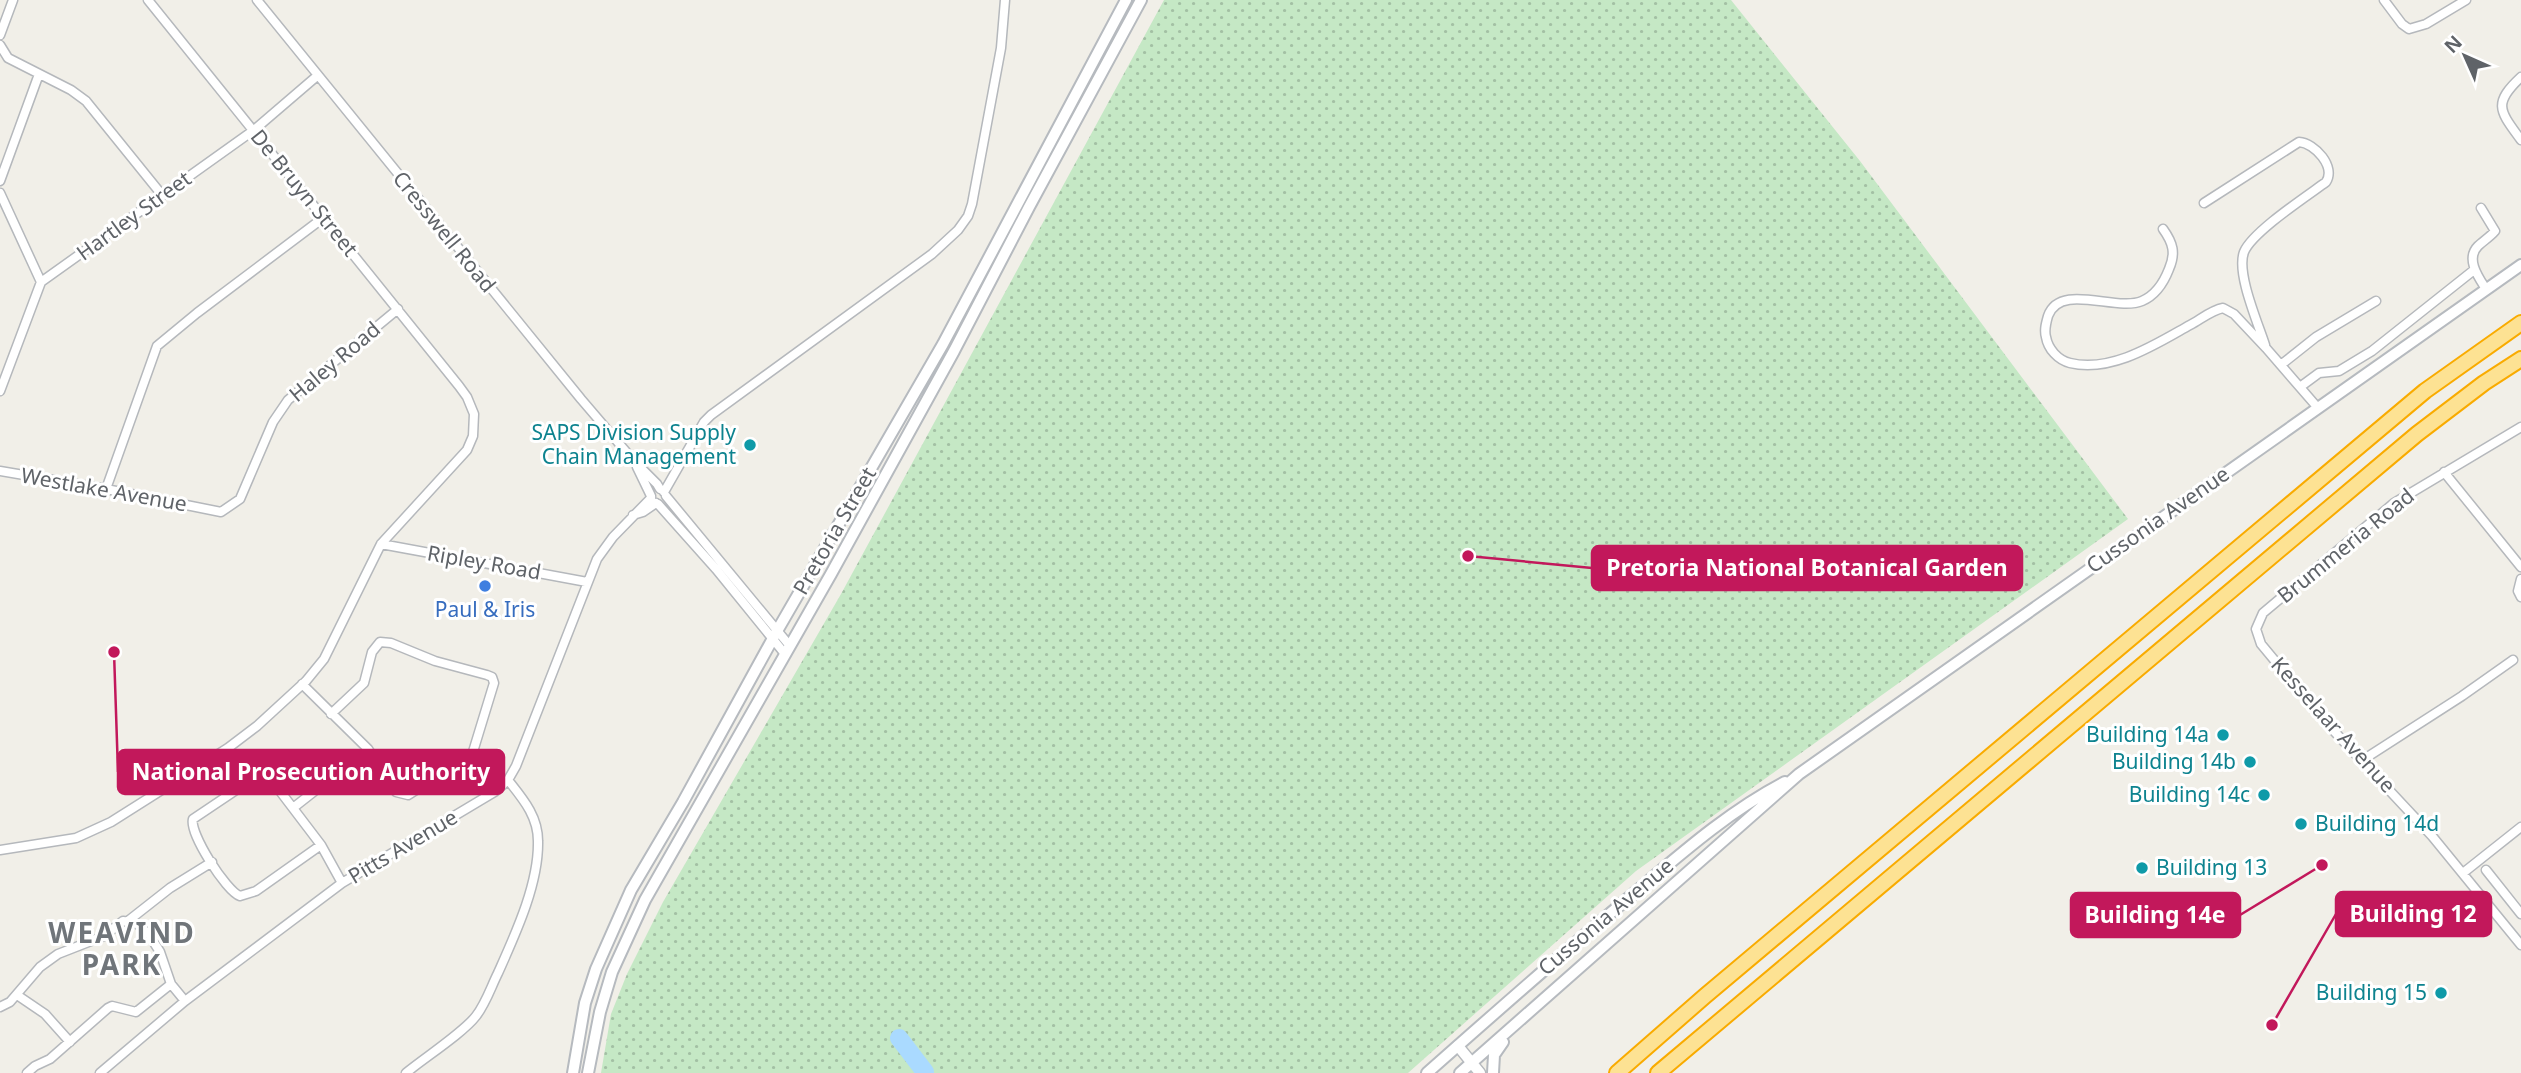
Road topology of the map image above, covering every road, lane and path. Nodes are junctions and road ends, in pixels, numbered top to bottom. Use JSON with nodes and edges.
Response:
{"nodes":[{"id":1,"x":13,"y":0,"type":"edge"},
{"id":2,"x":148,"y":0,"type":"edge"},
{"id":3,"x":257,"y":0,"type":"edge"},
{"id":4,"x":1005,"y":0,"type":"edge"},
{"id":5,"x":1126,"y":0,"type":"edge"},
{"id":6,"x":1141,"y":0,"type":"edge"},
{"id":7,"x":2384,"y":0,"type":"edge"},
{"id":8,"x":2466,"y":0,"type":"edge"},
{"id":9,"x":0,"y":35,"type":"edge"},
{"id":10,"x":0,"y":45,"type":"edge"},
{"id":11,"x":39,"y":74,"type":"junction"},
{"id":12,"x":317,"y":76,"type":"junction"},
{"id":13,"x":2521,"y":77,"type":"edge"},
{"id":14,"x":254,"y":130,"type":"junction"},
{"id":15,"x":2521,"y":140,"type":"edge"},
{"id":16,"x":0,"y":181,"type":"edge"},
{"id":17,"x":0,"y":193,"type":"edge"},
{"id":18,"x":162,"y":195,"type":"junction"},
{"id":19,"x":2204,"y":204,"type":"dead end"},
{"id":20,"x":2481,"y":208,"type":"dead end"},
{"id":21,"x":323,"y":218,"type":"junction"},
{"id":22,"x":2163,"y":229,"type":"dead end"},
{"id":23,"x":2521,"y":265,"type":"edge"},
{"id":24,"x":2474,"y":270,"type":"junction"},
{"id":25,"x":41,"y":282,"type":"junction"},
{"id":26,"x":2486,"y":289,"type":"junction"},
{"id":27,"x":2376,"y":302,"type":"dead end"},
{"id":28,"x":398,"y":309,"type":"junction"},
{"id":29,"x":2521,"y":323,"type":"edge"},
{"id":30,"x":2266,"y":348,"type":"junction"},
{"id":31,"x":2521,"y":359,"type":"edge"},
{"id":32,"x":2282,"y":364,"type":"junction"},
{"id":33,"x":2300,"y":387,"type":"junction"},
{"id":34,"x":0,"y":391,"type":"edge"},
{"id":35,"x":2318,"y":408,"type":"junction"},
{"id":36,"x":2521,"y":427,"type":"edge"},
{"id":37,"x":634,"y":461,"type":"junction"},
{"id":38,"x":0,"y":471,"type":"edge"},
{"id":39,"x":2444,"y":472,"type":"junction"},
{"id":40,"x":106,"y":489,"type":"junction"},
{"id":41,"x":663,"y":492,"type":"junction"},
{"id":42,"x":654,"y":500,"type":"junction"},
{"id":43,"x":207,"y":510,"type":"joint"},
{"id":44,"x":381,"y":544,"type":"junction"},
{"id":45,"x":2521,"y":567,"type":"edge"},
{"id":46,"x":2521,"y":579,"type":"edge"},
{"id":47,"x":587,"y":582,"type":"junction"},
{"id":48,"x":2521,"y":597,"type":"edge"},
{"id":49,"x":2257,"y":632,"type":"joint"},
{"id":50,"x":775,"y":635,"type":"junction"},
{"id":51,"x":788,"y":650,"type":"junction"},
{"id":52,"x":2513,"y":660,"type":"dead end"},
{"id":53,"x":302,"y":684,"type":"junction"},
{"id":54,"x":331,"y":714,"type":"junction"},
{"id":55,"x":368,"y":749,"type":"junction"},
{"id":56,"x":472,"y":755,"type":"junction"},
{"id":57,"x":2361,"y":761,"type":"junction"},
{"id":58,"x":1796,"y":776,"type":"junction"},
{"id":59,"x":508,"y":780,"type":"junction"},
{"id":60,"x":491,"y":794,"type":"junction"},
{"id":61,"x":293,"y":808,"type":"junction"},
{"id":62,"x":2521,"y":827,"type":"edge"},
{"id":63,"x":321,"y":845,"type":"junction"},
{"id":64,"x":0,"y":850,"type":"edge"},
{"id":65,"x":212,"y":862,"type":"junction"},
{"id":66,"x":2486,"y":870,"type":"dead end"},
{"id":67,"x":2463,"y":873,"type":"junction"},
{"id":68,"x":342,"y":883,"type":"junction"},
{"id":69,"x":2520,"y":913,"type":"edge"},
{"id":70,"x":128,"y":921,"type":"junction"},
{"id":71,"x":2504,"y":923,"type":"junction"},
{"id":72,"x":2521,"y":945,"type":"edge"},
{"id":73,"x":170,"y":984,"type":"junction"},
{"id":74,"x":16,"y":995,"type":"junction"},
{"id":75,"x":185,"y":1001,"type":"junction"},
{"id":76,"x":0,"y":1007,"type":"edge"},
{"id":77,"x":1528,"y":1014,"type":"junction"},
{"id":78,"x":70,"y":1042,"type":"junction"},
{"id":79,"x":1458,"y":1046,"type":"junction"},
{"id":80,"x":1472,"y":1062,"type":"junction"},
{"id":81,"x":27,"y":1073,"type":"edge"},
{"id":82,"x":100,"y":1073,"type":"edge"},
{"id":83,"x":406,"y":1073,"type":"edge"},
{"id":84,"x":573,"y":1073,"type":"edge"},
{"id":85,"x":588,"y":1073,"type":"edge"},
{"id":86,"x":1427,"y":1073,"type":"edge"},
{"id":87,"x":1460,"y":1073,"type":"edge"},
{"id":88,"x":1480,"y":1073,"type":"edge"},
{"id":89,"x":1493,"y":1073,"type":"edge"},
{"id":90,"x":1617,"y":1073,"type":"edge"},
{"id":91,"x":1658,"y":1073,"type":"edge"}],
"edges":[{"from":1,"to":9,"type":"street"},
{"from":2,"to":14,"type":"street","name":"De Bruyn Street"},
{"from":3,"to":12,"type":"street","name":"Cresswell Road"},
{"from":4,"to":41,"type":"street"},
{"from":5,"to":50,"type":"main road","name":"Pretoria Street"},
{"from":6,"to":51,"type":"main road","name":"Pretoria Street"},
{"from":7,"to":8,"type":"street"},
{"from":10,"to":11,"type":"street"},
{"from":11,"to":16,"type":"street"},
{"from":11,"to":18,"type":"street"},
{"from":12,"to":14,"type":"street","name":"Hartley Street"},
{"from":12,"to":37,"type":"street","name":"Cresswell Road"},
{"from":13,"to":15,"type":"street"},
{"from":14,"to":18,"type":"street","name":"Hartley Street"},
{"from":14,"to":21,"type":"street","name":"De Bruyn Street"},
{"from":17,"to":25,"type":"street"},
{"from":18,"to":25,"type":"street","name":"Hartley Street"},
{"from":19,"to":30,"type":"street"},
{"from":20,"to":24,"type":"street"},
{"from":21,"to":28,"type":"street","name":"De Bruyn Street"},
{"from":21,"to":40,"type":"street"},
{"from":22,"to":30,"type":"street"},
{"from":23,"to":26,"type":"main road","name":"Cussonia Avenue"},
{"from":24,"to":26,"type":"street"},
{"from":24,"to":33,"type":"street"},
{"from":25,"to":34,"type":"street"},
{"from":26,"to":35,"type":"main road","name":"Cussonia Avenue"},
{"from":27,"to":32,"type":"street"},
{"from":28,"to":43,"type":"street","name":"Haley Road"},
{"from":28,"to":44,"type":"street","name":"De Bruyn Street"},
{"from":29,"to":90,"type":"highway"},
{"from":30,"to":32,"type":"street"},
{"from":31,"to":91,"type":"highway"},
{"from":32,"to":33,"type":"street"},
{"from":33,"to":35,"type":"street"},
{"from":35,"to":58,"type":"main road","name":"Cussonia Avenue"},
{"from":36,"to":39,"type":"street","name":"Brummeria Road"},
{"from":37,"to":41,"type":"street","name":"Cresswell Road"},
{"from":37,"to":42,"type":"street","name":"Cresswell Road"},
{"from":38,"to":40,"type":"street","name":"Westlake Avenue"},
{"from":39,"to":45,"type":"street"},
{"from":39,"to":49,"type":"street","name":"Brummeria Road"},
{"from":40,"to":43,"type":"street","name":"Westlake Avenue"},
{"from":41,"to":42,"type":"street"},
{"from":41,"to":42,"type":"street"},
{"from":41,"to":50,"type":"street","name":"Cresswell Road"},
{"from":42,"to":47,"type":"street","name":"Pitts Avenue"},
{"from":42,"to":50,"type":"street","name":"Cresswell Road"},
{"from":44,"to":47,"type":"street","name":"Ripley Road"},
{"from":44,"to":53,"type":"street","name":"De Bruyn Street"},
{"from":46,"to":48,"type":"street"},
{"from":47,"to":59,"type":"street","name":"Pitts Avenue"},
{"from":49,"to":57,"type":"street","name":"Kesselaar Avenue"},
{"from":50,"to":51,"type":"street","name":"Cresswell Road"},
{"from":50,"to":84,"type":"main road","name":"Pretoria Street"},
{"from":51,"to":85,"type":"main road","name":"Pretoria Street"},
{"from":52,"to":57,"type":"street"},
{"from":53,"to":54,"type":"street"},
{"from":53,"to":64,"type":"street","name":"De Bruyn Street"},
{"from":54,"to":55,"type":"street"},
{"from":54,"to":56,"type":"street"},
{"from":55,"to":56,"type":"street"},
{"from":55,"to":61,"type":"street"},
{"from":56,"to":60,"type":"street"},
{"from":57,"to":67,"type":"street","name":"Kesselaar Avenue"},
{"from":58,"to":77,"type":"main road","name":"Cussonia Avenue"},
{"from":58,"to":79,"type":"main road","name":"Cussonia Avenue"},
{"from":59,"to":60,"type":"street","name":"Pitts Avenue"},
{"from":59,"to":83,"type":"street"},
{"from":60,"to":68,"type":"street","name":"Pitts Avenue"},
{"from":61,"to":63,"type":"street"},
{"from":61,"to":65,"type":"street"},
{"from":62,"to":67,"type":"street"},
{"from":63,"to":65,"type":"street"},
{"from":63,"to":68,"type":"street"},
{"from":65,"to":70,"type":"street"},
{"from":66,"to":69,"type":"street"},
{"from":67,"to":71,"type":"street","name":"Kesselaar Avenue"},
{"from":68,"to":75,"type":"street","name":"Pitts Avenue"},
{"from":69,"to":71,"type":"street"},
{"from":70,"to":73,"type":"street"},
{"from":70,"to":74,"type":"street"},
{"from":71,"to":72,"type":"street","name":"Kesselaar Avenue"},
{"from":73,"to":75,"type":"street"},
{"from":73,"to":78,"type":"street"},
{"from":74,"to":76,"type":"street"},
{"from":74,"to":78,"type":"street"},
{"from":75,"to":82,"type":"street","name":"Pitts Avenue"},
{"from":77,"to":80,"type":"main road","name":"Cussonia Avenue"},
{"from":77,"to":89,"type":"main road"},
{"from":78,"to":81,"type":"street"},
{"from":79,"to":80,"type":"street"},
{"from":79,"to":86,"type":"main road","name":"Cussonia Avenue"},
{"from":80,"to":87,"type":"main road","name":"Cussonia Avenue"},
{"from":80,"to":88,"type":"street"}]}
